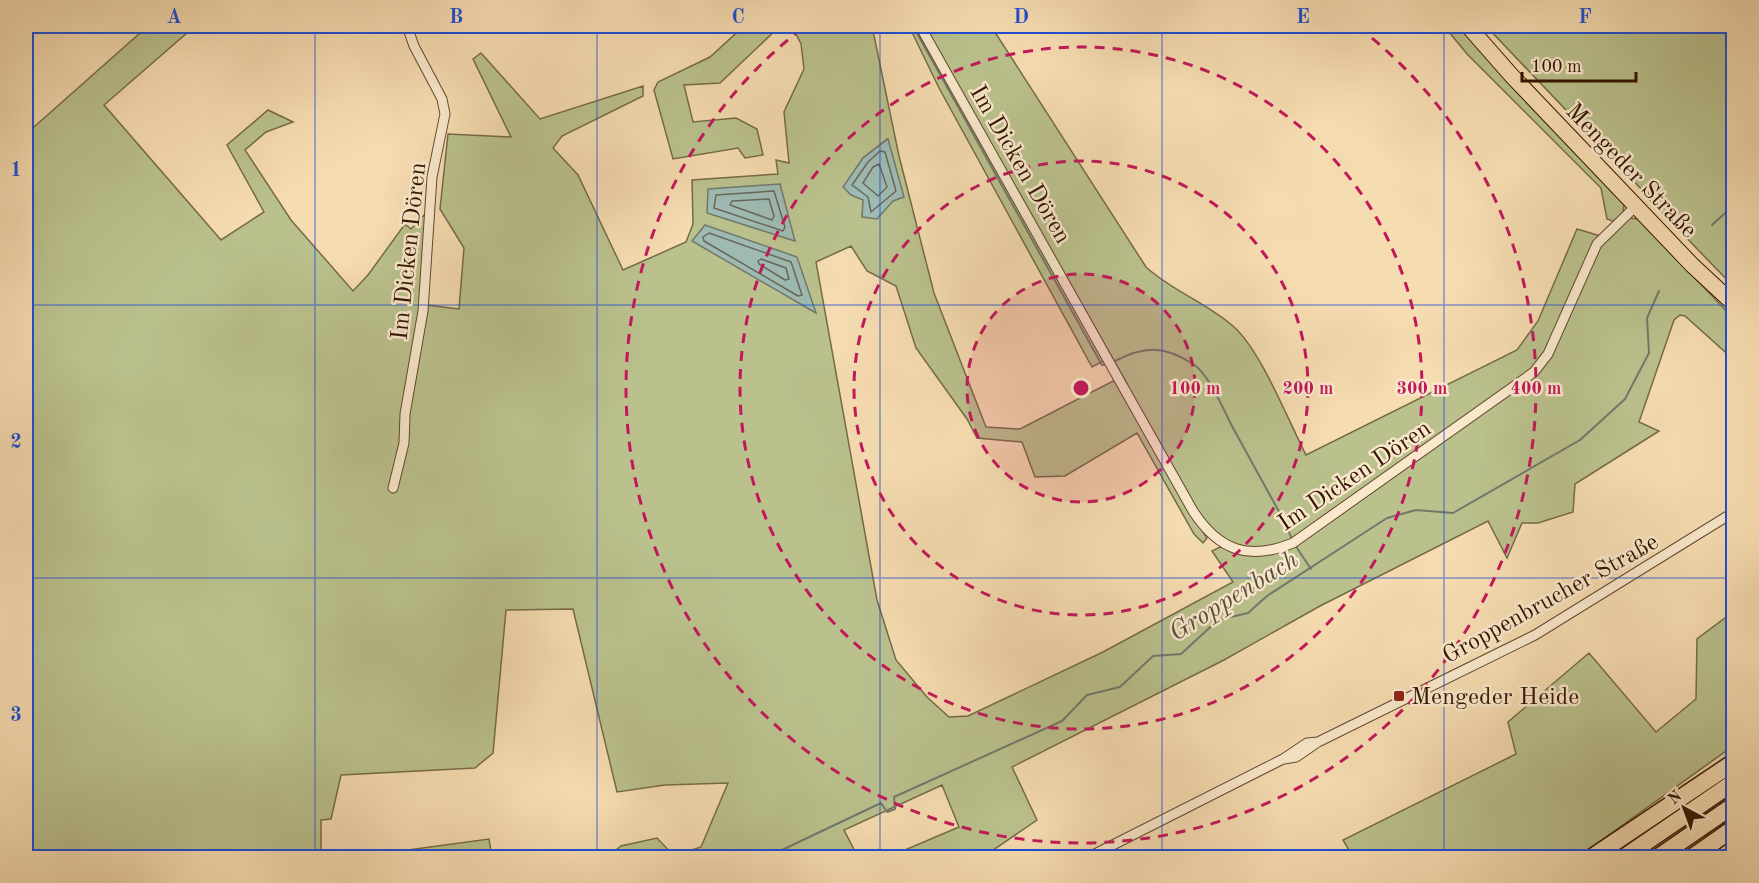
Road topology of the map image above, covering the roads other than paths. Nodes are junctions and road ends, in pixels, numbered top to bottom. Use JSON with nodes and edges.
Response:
{"nodes":[{"id":1,"x":407,"y":26,"type":"edge"},
{"id":2,"x":920,"y":26,"type":"edge"},
{"id":3,"x":1468,"y":26,"type":"edge"},
{"id":4,"x":1636,"y":206,"type":"junction"},
{"id":5,"x":1714,"y":288,"type":"junction"},
{"id":6,"x":1734,"y":304,"type":"edge"},
{"id":7,"x":1734,"y":312,"type":"edge"},
{"id":8,"x":393,"y":488,"type":"dead end"},
{"id":9,"x":1734,"y":512,"type":"edge"},
{"id":10,"x":1734,"y":762,"type":"edge"},
{"id":11,"x":1734,"y":782,"type":"edge"},
{"id":12,"x":1734,"y":805,"type":"edge"},
{"id":13,"x":1734,"y":828,"type":"edge"},
{"id":14,"x":1734,"y":833,"type":"edge"},
{"id":15,"x":1711,"y":844,"type":"junction"},
{"id":16,"x":1087,"y":858,"type":"edge"},
{"id":17,"x":1591,"y":858,"type":"edge"},
{"id":18,"x":1623,"y":858,"type":"edge"},
{"id":19,"x":1657,"y":858,"type":"edge"},
{"id":20,"x":1691,"y":858,"type":"edge"}],
"edges":[{"from":1,"to":8,"type":"street","name":"Im Dicken Dören"},
{"from":2,"to":4,"type":"street","name":"Im Dicken Dören"},
{"from":3,"to":4,"type":"main road","name":"Mengeder Straße"},
{"from":4,"to":5,"type":"main road","name":"Mengeder Straße"},
{"from":5,"to":6,"type":"main road"},
{"from":5,"to":7,"type":"main road"},
{"from":9,"to":16,"type":"street","name":"Groppenbrucher Straße"},
{"from":10,"to":17,"type":"highway"},
{"from":11,"to":18,"type":"highway"},
{"from":12,"to":19,"type":"highway"},
{"from":13,"to":15,"type":"highway"},
{"from":14,"to":15,"type":"highway"},
{"from":15,"to":20,"type":"highway"}]}
